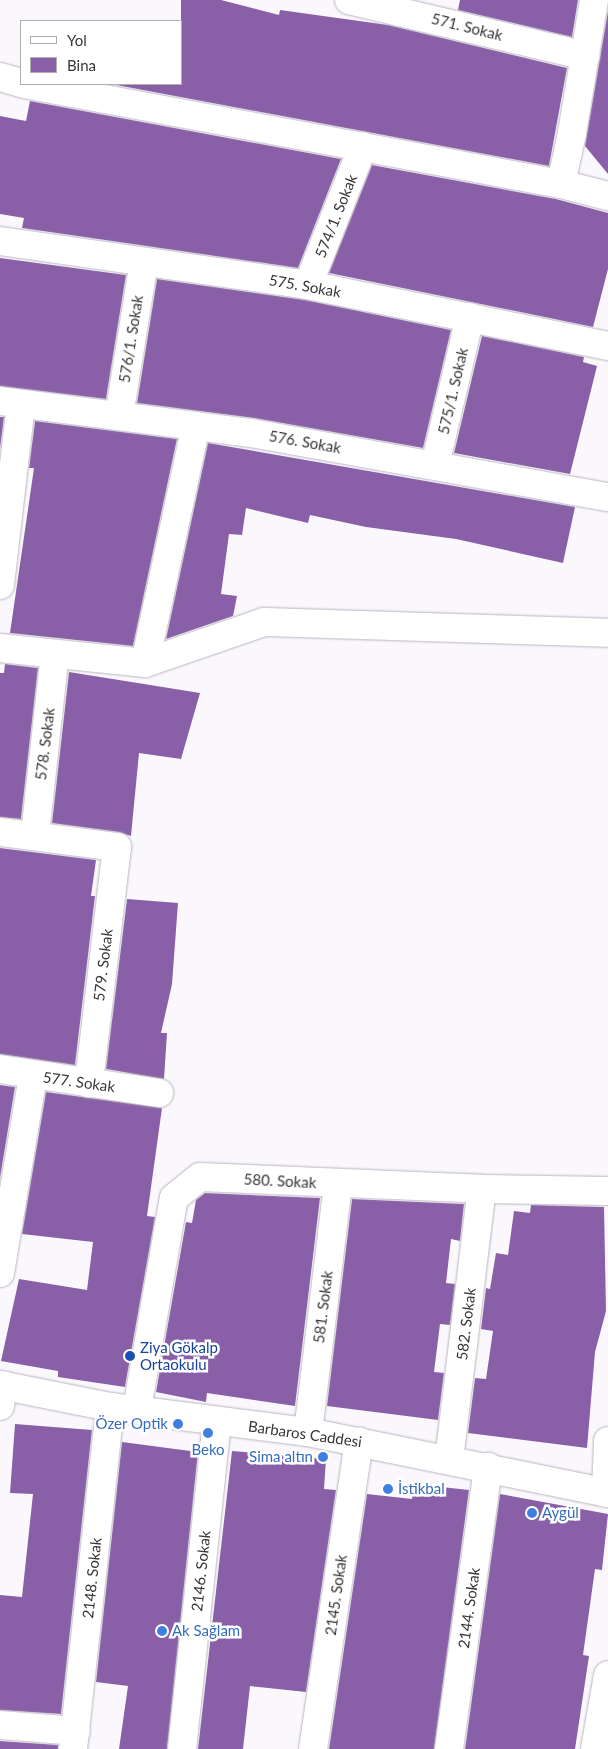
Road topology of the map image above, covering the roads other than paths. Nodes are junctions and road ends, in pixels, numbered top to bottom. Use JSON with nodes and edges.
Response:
{"nodes":[{"id":1,"x":349,"y":0,"type":"edge"},
{"id":2,"x":594,"y":0,"type":"edge"},
{"id":3,"x":442,"y":10,"type":"edge"},
{"id":4,"x":585,"y":56,"type":"junction"},
{"id":5,"x":0,"y":77,"type":"edge"},
{"id":6,"x":20,"y":83,"type":"edge"},
{"id":7,"x":28,"y":85,"type":"edge"},
{"id":8,"x":363,"y":146,"type":"junction"},
{"id":9,"x":560,"y":184,"type":"junction"},
{"id":10,"x":608,"y":196,"type":"edge"},
{"id":11,"x":0,"y":241,"type":"edge"},
{"id":12,"x":144,"y":262,"type":"junction"},
{"id":13,"x":308,"y":285,"type":"junction"},
{"id":14,"x":470,"y":317,"type":"junction"},
{"id":15,"x":608,"y":346,"type":"edge"},
{"id":16,"x":11,"y":402,"type":"edge"},
{"id":17,"x":119,"y":416,"type":"junction"},
{"id":18,"x":196,"y":426,"type":"junction"},
{"id":19,"x":435,"y":465,"type":"junction"},
{"id":20,"x":608,"y":497,"type":"edge"},
{"id":21,"x":0,"y":585,"type":"edge"},
{"id":22,"x":608,"y":633,"type":"edge"},
{"id":23,"x":0,"y":648,"type":"edge"},
{"id":24,"x":56,"y":654,"type":"junction"},
{"id":25,"x":145,"y":663,"type":"junction"},
{"id":26,"x":0,"y":832,"type":"edge"},
{"id":27,"x":35,"y":834,"type":"junction"},
{"id":28,"x":0,"y":1069,"type":"edge"},
{"id":29,"x":33,"y":1075,"type":"junction"},
{"id":30,"x":89,"y":1083,"type":"junction"},
{"id":31,"x":159,"y":1092,"type":"dead end"},
{"id":32,"x":338,"y":1183,"type":"junction"},
{"id":33,"x":482,"y":1189,"type":"junction"},
{"id":34,"x":608,"y":1191,"type":"edge"},
{"id":35,"x":0,"y":1273,"type":"edge"},
{"id":36,"x":1,"y":1392,"type":"edge"},
{"id":37,"x":110,"y":1407,"type":"junction"},
{"id":38,"x":138,"y":1409,"type":"junction"},
{"id":39,"x":217,"y":1422,"type":"junction"},
{"id":40,"x":308,"y":1432,"type":"junction"},
{"id":41,"x":359,"y":1441,"type":"junction"},
{"id":42,"x":608,"y":1441,"type":"edge"},
{"id":43,"x":449,"y":1460,"type":"junction"},
{"id":44,"x":488,"y":1468,"type":"junction"},
{"id":45,"x":607,"y":1493,"type":"edge"},
{"id":46,"x":608,"y":1675,"type":"edge"},
{"id":47,"x":0,"y":1725,"type":"edge"},
{"id":48,"x":75,"y":1740,"type":"edge"},
{"id":49,"x":182,"y":1749,"type":"edge"},
{"id":50,"x":313,"y":1749,"type":"edge"},
{"id":51,"x":449,"y":1749,"type":"edge"},
{"id":52,"x":595,"y":1749,"type":"edge"}],
"edges":[{"from":1,"to":3,"type":"street","name":"571. Sokak"},
{"from":2,"to":4,"type":"street"},
{"from":3,"to":4,"type":"street","name":"571. Sokak"},
{"from":4,"to":9,"type":"street"},
{"from":5,"to":6,"type":"street"},
{"from":7,"to":8,"type":"street"},
{"from":8,"to":9,"type":"street"},
{"from":8,"to":13,"type":"street","name":"574/1. Sokak"},
{"from":9,"to":10,"type":"street"},
{"from":11,"to":12,"type":"street","name":"575. Sokak"},
{"from":12,"to":13,"type":"street","name":"575. Sokak"},
{"from":12,"to":17,"type":"street","name":"576/1. Sokak"},
{"from":13,"to":14,"type":"street","name":"575. Sokak"},
{"from":14,"to":15,"type":"street","name":"575. Sokak"},
{"from":14,"to":19,"type":"street","name":"575/1. Sokak"},
{"from":16,"to":17,"type":"street","name":"576. Sokak"},
{"from":16,"to":21,"type":"street"},
{"from":17,"to":18,"type":"street","name":"576. Sokak"},
{"from":18,"to":19,"type":"street","name":"576. Sokak"},
{"from":18,"to":25,"type":"street"},
{"from":19,"to":20,"type":"street","name":"576. Sokak"},
{"from":22,"to":25,"type":"street"},
{"from":23,"to":24,"type":"street"},
{"from":24,"to":25,"type":"street"},
{"from":24,"to":27,"type":"street","name":"578. Sokak"},
{"from":26,"to":27,"type":"street"},
{"from":27,"to":30,"type":"street","name":"579. Sokak"},
{"from":28,"to":29,"type":"street","name":"577. Sokak"},
{"from":29,"to":30,"type":"street","name":"577. Sokak"},
{"from":29,"to":35,"type":"street"},
{"from":30,"to":31,"type":"street","name":"577. Sokak"},
{"from":32,"to":33,"type":"street","name":"580. Sokak"},
{"from":32,"to":38,"type":"street","name":"580. Sokak"},
{"from":32,"to":40,"type":"street","name":"581. Sokak"},
{"from":33,"to":34,"type":"street","name":"580. Sokak"},
{"from":33,"to":43,"type":"street","name":"582. Sokak"},
{"from":36,"to":37,"type":"street","name":"Barbaros Caddesi"},
{"from":37,"to":38,"type":"street","name":"Barbaros Caddesi"},
{"from":37,"to":48,"type":"street","name":"2148. Sokak"},
{"from":38,"to":39,"type":"street","name":"Barbaros Caddesi"},
{"from":39,"to":40,"type":"street","name":"Barbaros Caddesi"},
{"from":39,"to":49,"type":"street","name":"2146. Sokak"},
{"from":40,"to":41,"type":"street","name":"Barbaros Caddesi"},
{"from":41,"to":43,"type":"street","name":"Barbaros Caddesi"},
{"from":41,"to":50,"type":"street","name":"2145. Sokak"},
{"from":42,"to":45,"type":"street"},
{"from":43,"to":44,"type":"street","name":"Barbaros Caddesi"},
{"from":44,"to":45,"type":"street","name":"Barbaros Caddesi"},
{"from":44,"to":51,"type":"street","name":"2144. Sokak"},
{"from":46,"to":52,"type":"street"},
{"from":47,"to":48,"type":"street"}]}
